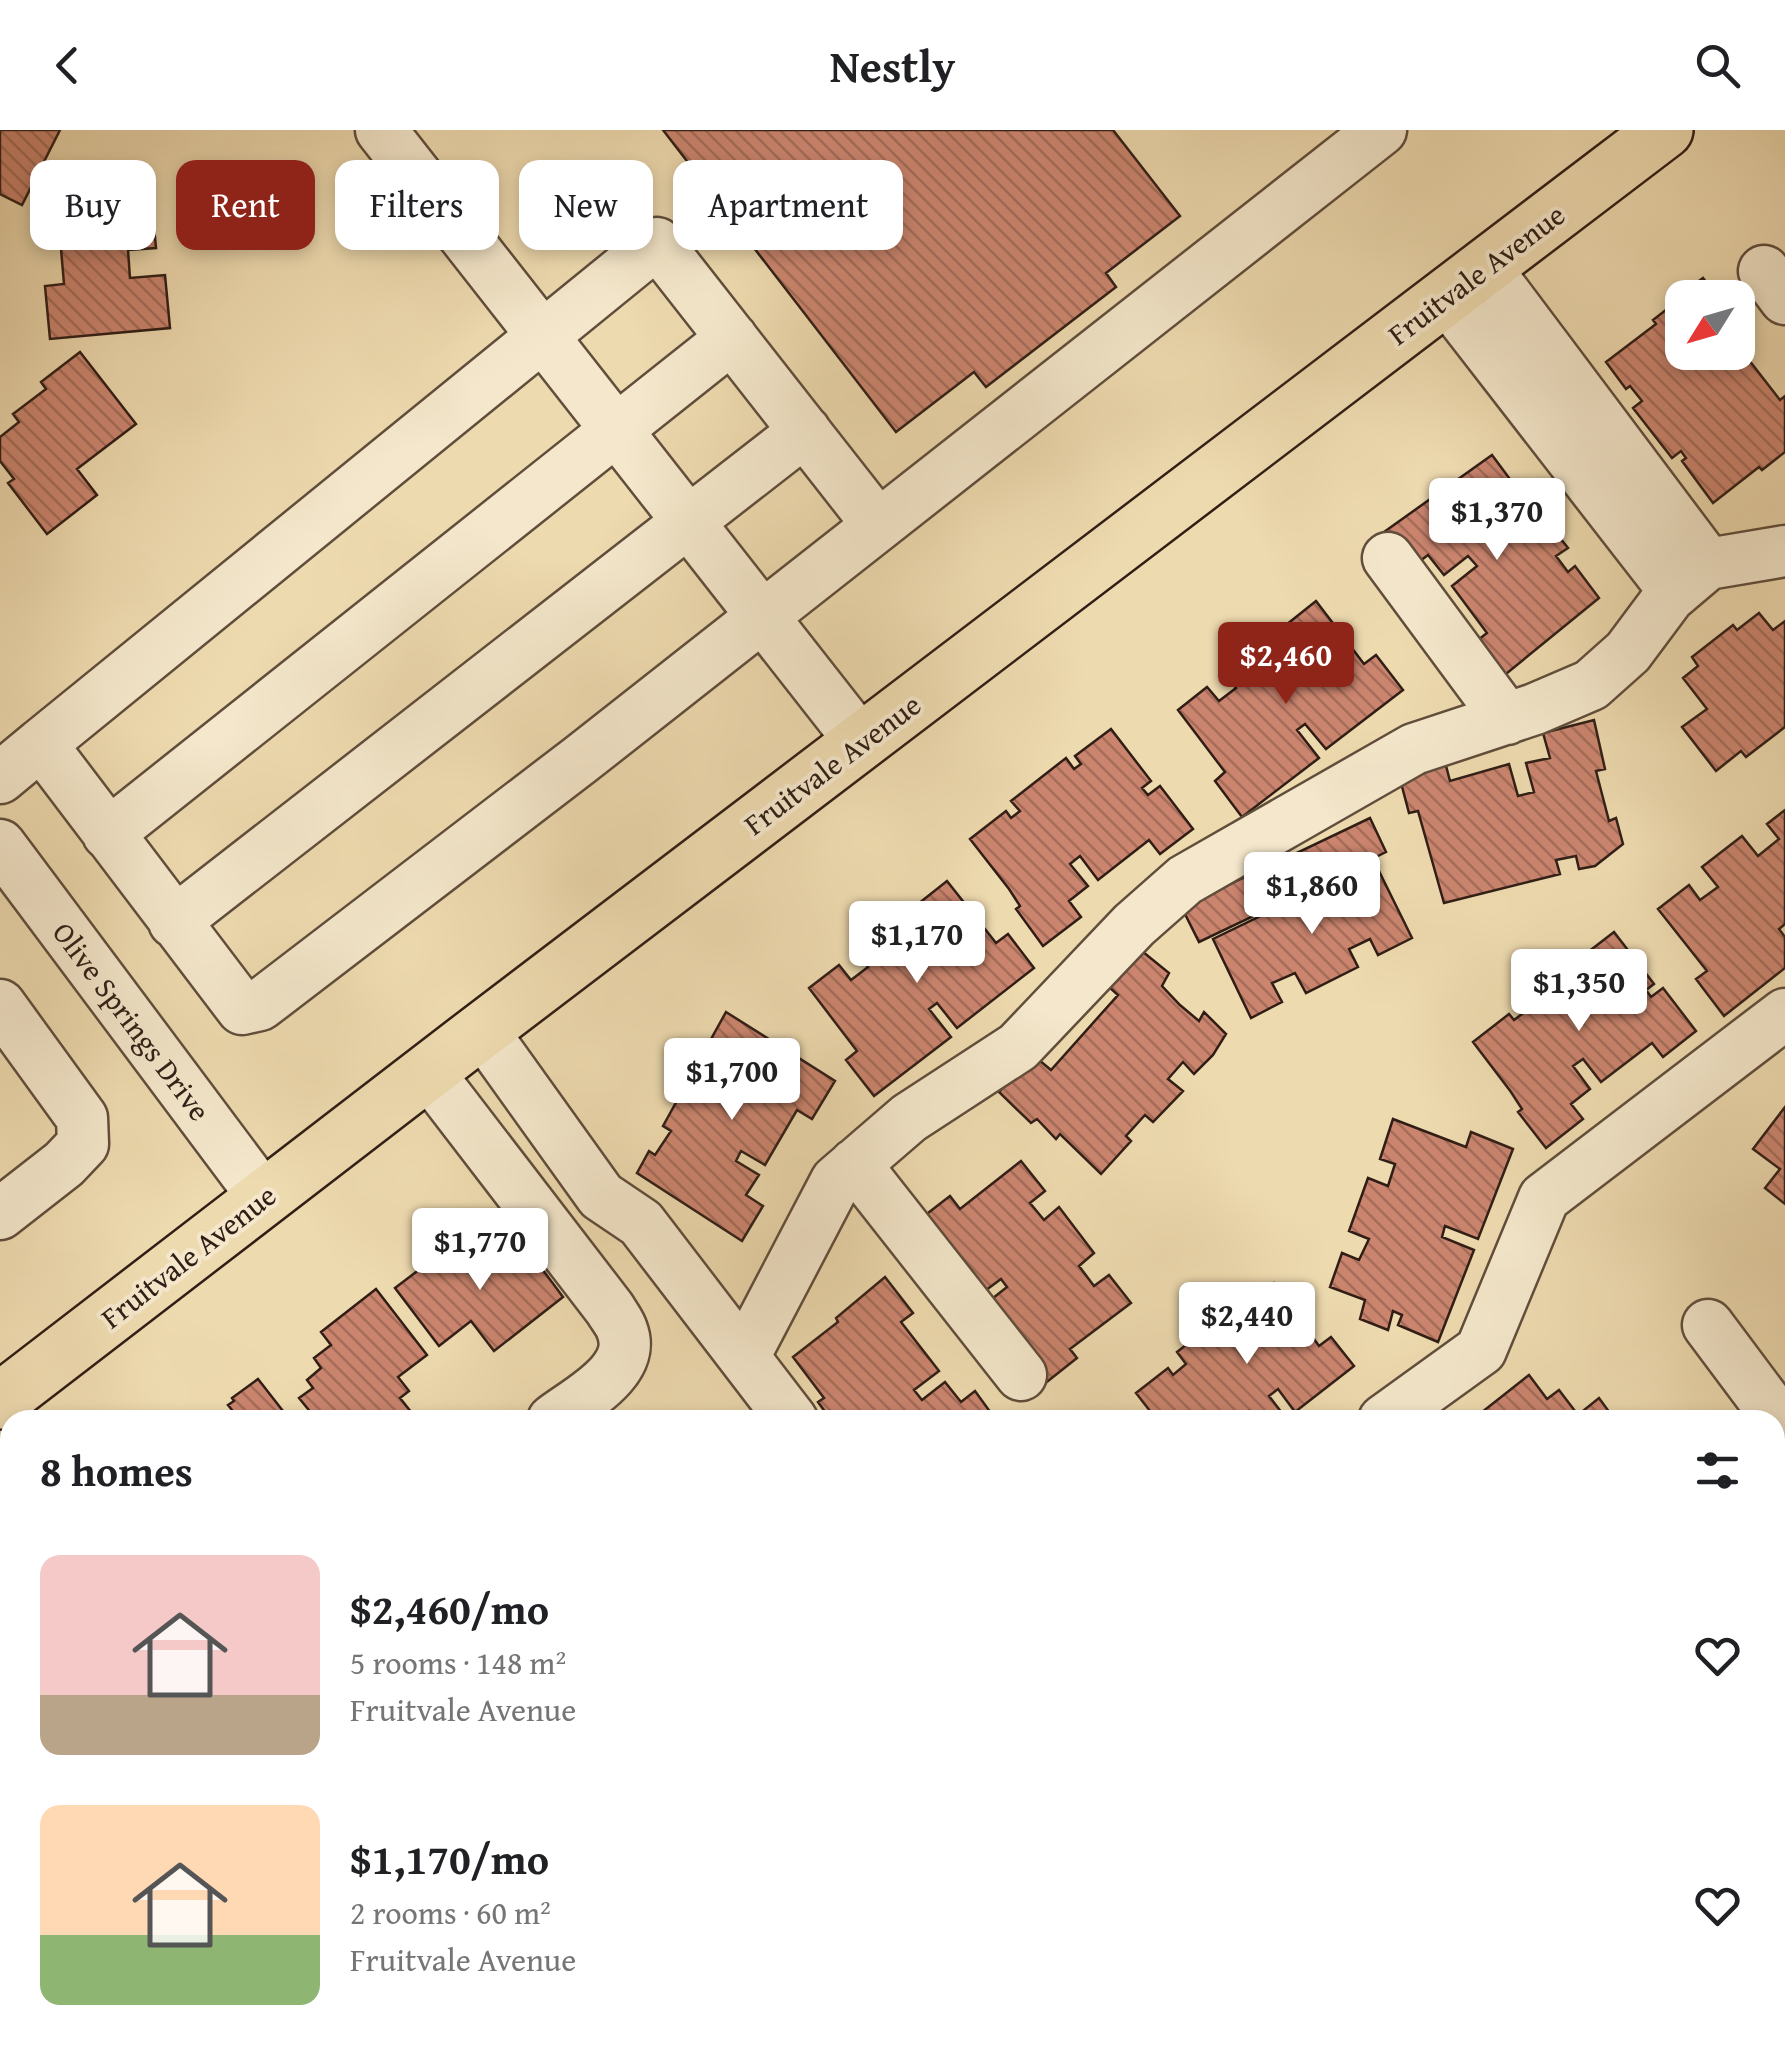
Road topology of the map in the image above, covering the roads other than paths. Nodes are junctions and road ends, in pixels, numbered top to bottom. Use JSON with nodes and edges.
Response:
{"nodes":[{"id":1,"x":381,"y":130,"type":"edge"},
{"id":2,"x":1381,"y":130,"type":"edge"},
{"id":3,"x":1665,"y":130,"type":"edge"},
{"id":4,"x":1465,"y":282,"type":"junction"},
{"id":5,"x":542,"y":337,"type":"junction"},
{"id":6,"x":732,"y":338,"type":"junction"},
{"id":7,"x":617,"y":430,"type":"junction"},
{"id":8,"x":805,"y":431,"type":"junction"},
{"id":9,"x":688,"y":522,"type":"junction"},
{"id":10,"x":878,"y":525,"type":"junction"},
{"id":11,"x":1785,"y":551,"type":"edge"},
{"id":12,"x":1388,"y":558,"type":"dead end"},
{"id":13,"x":1692,"y":578,"type":"junction"},
{"id":14,"x":762,"y":616,"type":"junction"},
{"id":15,"x":1507,"y":719,"type":"junction"},
{"id":16,"x":861,"y":742,"type":"junction"},
{"id":17,"x":41,"y":744,"type":"junction"},
{"id":18,"x":0,"y":778,"type":"edge"},
{"id":19,"x":108,"y":834,"type":"junction"},
{"id":20,"x":0,"y":845,"type":"edge"},
{"id":21,"x":174,"y":922,"type":"junction"},
{"id":22,"x":1785,"y":1014,"type":"edge"},
{"id":23,"x":6,"y":1026,"type":"edge"},
{"id":24,"x":482,"y":1030,"type":"junction"},
{"id":25,"x":428,"y":1072,"type":"junction"},
{"id":26,"x":855,"y":1164,"type":"junction"},
{"id":27,"x":264,"y":1198,"type":"junction"},
{"id":28,"x":0,"y":1214,"type":"edge"},
{"id":29,"x":1708,"y":1325,"type":"dead end"},
{"id":30,"x":744,"y":1357,"type":"junction"},
{"id":31,"x":1022,"y":1375,"type":"dead end"},
{"id":32,"x":0,"y":1401,"type":"edge"},
{"id":33,"x":566,"y":1410,"type":"edge"},
{"id":34,"x":784,"y":1410,"type":"edge"},
{"id":35,"x":1398,"y":1410,"type":"edge"},
{"id":36,"x":1772,"y":1410,"type":"edge"}],
"edges":[{"from":1,"to":5,"type":"street"},
{"from":2,"to":10,"type":"street"},
{"from":3,"to":4,"type":"main road","name":"Fruitvale Avenue"},
{"from":4,"to":13,"type":"street"},
{"from":4,"to":16,"type":"main road","name":"Fruitvale Avenue"},
{"from":5,"to":6,"type":"street"},
{"from":5,"to":7,"type":"street"},
{"from":5,"to":17,"type":"street"},
{"from":6,"to":7,"type":"street"},
{"from":6,"to":8,"type":"street"},
{"from":7,"to":9,"type":"street"},
{"from":7,"to":19,"type":"street"},
{"from":8,"to":9,"type":"street"},
{"from":8,"to":10,"type":"street"},
{"from":9,"to":14,"type":"street"},
{"from":9,"to":21,"type":"street"},
{"from":10,"to":14,"type":"street"},
{"from":11,"to":13,"type":"street"},
{"from":12,"to":15,"type":"street"},
{"from":13,"to":15,"type":"street"},
{"from":14,"to":16,"type":"street"},
{"from":14,"to":21,"type":"street"},
{"from":15,"to":26,"type":"street"},
{"from":16,"to":24,"type":"main road","name":"Fruitvale Avenue"},
{"from":17,"to":18,"type":"street"},
{"from":17,"to":19,"type":"street"},
{"from":19,"to":21,"type":"street"},
{"from":20,"to":27,"type":"street","name":"Olive Springs Drive"},
{"from":22,"to":35,"type":"street"},
{"from":23,"to":28,"type":"street"},
{"from":24,"to":25,"type":"main road","name":"Fruitvale Avenue"},
{"from":24,"to":30,"type":"street"},
{"from":25,"to":27,"type":"main road","name":"Fruitvale Avenue"},
{"from":25,"to":33,"type":"street"},
{"from":26,"to":30,"type":"street"},
{"from":26,"to":31,"type":"street"},
{"from":27,"to":32,"type":"main road","name":"Fruitvale Avenue"},
{"from":29,"to":36,"type":"street"},
{"from":30,"to":34,"type":"street"}]}
